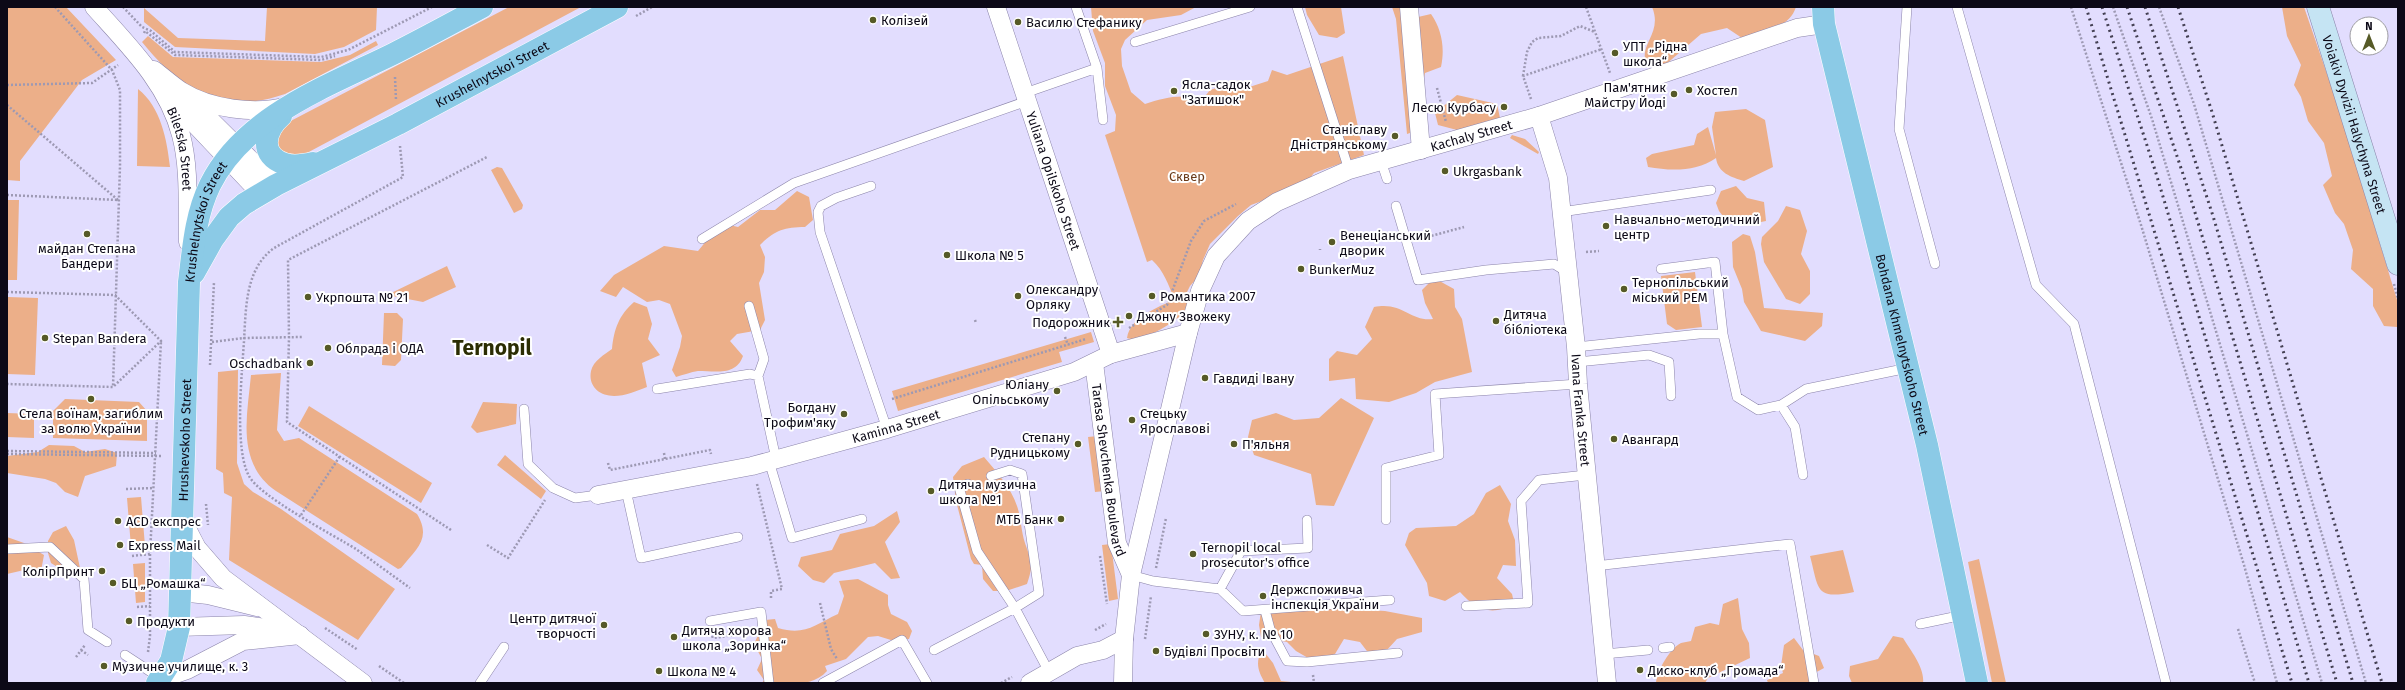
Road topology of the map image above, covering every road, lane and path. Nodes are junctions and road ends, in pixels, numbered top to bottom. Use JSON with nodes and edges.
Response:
{"nodes":[{"id":1,"x":56,"y":7,"type":"edge"},
{"id":2,"x":94,"y":7,"type":"edge"},
{"id":3,"x":123,"y":7,"type":"edge"},
{"id":4,"x":127,"y":7,"type":"edge"},
{"id":5,"x":432,"y":7,"type":"edge"},
{"id":6,"x":482,"y":7,"type":"edge"},
{"id":7,"x":617,"y":7,"type":"edge"},
{"id":8,"x":996,"y":7,"type":"edge"},
{"id":9,"x":1076,"y":7,"type":"edge"},
{"id":10,"x":1250,"y":7,"type":"edge"},
{"id":11,"x":1297,"y":7,"type":"edge"},
{"id":12,"x":1409,"y":7,"type":"edge"},
{"id":13,"x":1586,"y":7,"type":"edge"},
{"id":14,"x":1907,"y":7,"type":"edge"},
{"id":15,"x":1957,"y":7,"type":"edge"},
{"id":16,"x":2071,"y":7,"type":"edge"},
{"id":17,"x":2113,"y":7,"type":"edge"},
{"id":18,"x":2159,"y":7,"type":"edge"},
{"id":19,"x":2318,"y":7,"type":"edge"},
{"id":20,"x":127,"y":11,"type":"junction"},
{"id":21,"x":1823,"y":15,"type":"edge"},
{"id":22,"x":1596,"y":32,"type":"junction"},
{"id":23,"x":1135,"y":42,"type":"dead end"},
{"id":24,"x":1602,"y":49,"type":"junction"},
{"id":25,"x":141,"y":60,"type":"junction"},
{"id":26,"x":118,"y":65,"type":"dead end"},
{"id":27,"x":1097,"y":68,"type":"junction"},
{"id":28,"x":112,"y":70,"type":"junction"},
{"id":29,"x":394,"y":74,"type":"dead end"},
{"id":30,"x":1611,"y":75,"type":"dead end"},
{"id":31,"x":1523,"y":76,"type":"junction"},
{"id":32,"x":7,"y":85,"type":"edge"},
{"id":33,"x":162,"y":90,"type":"junction"},
{"id":34,"x":181,"y":91,"type":"junction"},
{"id":35,"x":1026,"y":97,"type":"junction"},
{"id":36,"x":396,"y":102,"type":"dead end"},
{"id":37,"x":7,"y":105,"type":"edge"},
{"id":38,"x":294,"y":105,"type":"junction"},
{"id":39,"x":1535,"y":109,"type":"junction"},
{"id":40,"x":1103,"y":120,"type":"dead end"},
{"id":41,"x":393,"y":146,"type":"dead end"},
{"id":42,"x":1421,"y":150,"type":"junction"},
{"id":43,"x":233,"y":154,"type":"junction"},
{"id":44,"x":487,"y":157,"type":"dead end"},
{"id":45,"x":323,"y":161,"type":"junction"},
{"id":46,"x":1382,"y":161,"type":"junction"},
{"id":47,"x":1348,"y":170,"type":"junction"},
{"id":48,"x":1387,"y":179,"type":"dead end"},
{"id":49,"x":871,"y":186,"type":"dead end"},
{"id":50,"x":268,"y":189,"type":"junction"},
{"id":51,"x":1711,"y":190,"type":"dead end"},
{"id":52,"x":7,"y":195,"type":"edge"},
{"id":53,"x":119,"y":200,"type":"junction"},
{"id":54,"x":1396,"y":206,"type":"dead end"},
{"id":55,"x":1561,"y":212,"type":"junction"},
{"id":56,"x":1464,"y":227,"type":"dead end"},
{"id":57,"x":702,"y":239,"type":"dead end"},
{"id":58,"x":1419,"y":239,"type":"dead end"},
{"id":59,"x":1593,"y":251,"type":"dead end"},
{"id":60,"x":1599,"y":251,"type":"dead end"},
{"id":61,"x":1935,"y":264,"type":"dead end"},
{"id":62,"x":2398,"y":264,"type":"edge"},
{"id":63,"x":1661,"y":269,"type":"dead end"},
{"id":64,"x":1567,"y":272,"type":"junction"},
{"id":65,"x":214,"y":280,"type":"dead end"},
{"id":66,"x":189,"y":282,"type":"junction"},
{"id":67,"x":7,"y":292,"type":"edge"},
{"id":68,"x":115,"y":295,"type":"junction"},
{"id":69,"x":749,"y":306,"type":"dead end"},
{"id":70,"x":1188,"y":334,"type":"junction"},
{"id":71,"x":1724,"y":334,"type":"junction"},
{"id":72,"x":302,"y":336,"type":"dead end"},
{"id":73,"x":1094,"y":336,"type":"dead end"},
{"id":74,"x":289,"y":337,"type":"junction"},
{"id":75,"x":1065,"y":337,"type":"dead end"},
{"id":76,"x":244,"y":338,"type":"junction"},
{"id":77,"x":161,"y":341,"type":"junction"},
{"id":78,"x":212,"y":342,"type":"junction"},
{"id":79,"x":1068,"y":346,"type":"junction"},
{"id":80,"x":1111,"y":354,"type":"junction"},
{"id":81,"x":1576,"y":354,"type":"junction"},
{"id":82,"x":1094,"y":363,"type":"junction"},
{"id":83,"x":1908,"y":368,"type":"junction"},
{"id":84,"x":209,"y":372,"type":"dead end"},
{"id":85,"x":758,"y":376,"type":"junction"},
{"id":86,"x":7,"y":384,"type":"edge"},
{"id":87,"x":1578,"y":384,"type":"junction"},
{"id":88,"x":113,"y":387,"type":"junction"},
{"id":89,"x":657,"y":389,"type":"dead end"},
{"id":90,"x":1671,"y":396,"type":"dead end"},
{"id":91,"x":878,"y":403,"type":"junction"},
{"id":92,"x":1781,"y":405,"type":"junction"},
{"id":93,"x":524,"y":409,"type":"dead end"},
{"id":94,"x":887,"y":429,"type":"junction"},
{"id":95,"x":7,"y":451,"type":"edge"},
{"id":96,"x":156,"y":453,"type":"junction"},
{"id":97,"x":664,"y":453,"type":"dead end"},
{"id":98,"x":340,"y":456,"type":"junction"},
{"id":99,"x":712,"y":458,"type":"dead end"},
{"id":100,"x":665,"y":460,"type":"junction"},
{"id":101,"x":766,"y":462,"type":"junction"},
{"id":102,"x":608,"y":463,"type":"dead end"},
{"id":103,"x":1586,"y":475,"type":"junction"},
{"id":104,"x":1803,"y":475,"type":"dead end"},
{"id":105,"x":991,"y":476,"type":"dead end"},
{"id":106,"x":968,"y":484,"type":"dead end"},
{"id":107,"x":154,"y":488,"type":"junction"},
{"id":108,"x":126,"y":489,"type":"dead end"},
{"id":109,"x":626,"y":490,"type":"junction"},
{"id":110,"x":598,"y":495,"type":"joint"},
{"id":111,"x":205,"y":500,"type":"dead end"},
{"id":112,"x":539,"y":510,"type":"dead end"},
{"id":113,"x":1168,"y":511,"type":"dead end"},
{"id":114,"x":301,"y":515,"type":"junction"},
{"id":115,"x":182,"y":519,"type":"junction"},
{"id":116,"x":862,"y":519,"type":"dead end"},
{"id":117,"x":1307,"y":520,"type":"dead end"},
{"id":118,"x":1386,"y":520,"type":"dead end"},
{"id":119,"x":210,"y":530,"type":"dead end"},
{"id":120,"x":451,"y":530,"type":"dead end"},
{"id":121,"x":738,"y":536,"type":"dead end"},
{"id":122,"x":487,"y":545,"type":"dead end"},
{"id":123,"x":7,"y":549,"type":"edge"},
{"id":124,"x":150,"y":554,"type":"junction"},
{"id":125,"x":132,"y":556,"type":"dead end"},
{"id":126,"x":1595,"y":566,"type":"junction"},
{"id":127,"x":1131,"y":575,"type":"junction"},
{"id":128,"x":1153,"y":581,"type":"junction"},
{"id":129,"x":410,"y":588,"type":"dead end"},
{"id":130,"x":1220,"y":589,"type":"junction"},
{"id":131,"x":180,"y":592,"type":"junction"},
{"id":132,"x":771,"y":600,"type":"dead end"},
{"id":133,"x":1390,"y":600,"type":"dead end"},
{"id":134,"x":820,"y":603,"type":"dead end"},
{"id":135,"x":150,"y":606,"type":"junction"},
{"id":136,"x":1466,"y":606,"type":"dead end"},
{"id":137,"x":137,"y":607,"type":"dead end"},
{"id":138,"x":1015,"y":608,"type":"junction"},
{"id":139,"x":267,"y":610,"type":"junction"},
{"id":140,"x":1265,"y":610,"type":"junction"},
{"id":141,"x":1963,"y":615,"type":"junction"},
{"id":142,"x":710,"y":621,"type":"joint"},
{"id":143,"x":319,"y":624,"type":"dead end"},
{"id":144,"x":1920,"y":624,"type":"dead end"},
{"id":145,"x":138,"y":626,"type":"dead end"},
{"id":146,"x":150,"y":626,"type":"junction"},
{"id":147,"x":178,"y":627,"type":"junction"},
{"id":148,"x":2238,"y":629,"type":"dead end"},
{"id":149,"x":756,"y":632,"type":"dead end"},
{"id":150,"x":300,"y":635,"type":"junction"},
{"id":151,"x":1124,"y":639,"type":"junction"},
{"id":152,"x":1145,"y":640,"type":"dead end"},
{"id":153,"x":107,"y":642,"type":"dead end"},
{"id":154,"x":504,"y":647,"type":"dead end"},
{"id":155,"x":831,"y":649,"type":"dead end"},
{"id":156,"x":81,"y":650,"type":"dead end"},
{"id":157,"x":358,"y":650,"type":"dead end"},
{"id":158,"x":934,"y":650,"type":"dead end"},
{"id":159,"x":1648,"y":650,"type":"dead end"},
{"id":160,"x":1398,"y":653,"type":"dead end"},
{"id":161,"x":1604,"y":654,"type":"junction"},
{"id":162,"x":88,"y":655,"type":"dead end"},
{"id":163,"x":125,"y":655,"type":"dead end"},
{"id":164,"x":379,"y":666,"type":"dead end"},
{"id":165,"x":1049,"y":672,"type":"junction"},
{"id":166,"x":154,"y":677,"type":"edge"},
{"id":167,"x":363,"y":683,"type":"edge"},
{"id":168,"x":404,"y":683,"type":"edge"},
{"id":169,"x":480,"y":683,"type":"edge"},
{"id":170,"x":769,"y":683,"type":"edge"},
{"id":171,"x":823,"y":683,"type":"edge"},
{"id":172,"x":927,"y":683,"type":"edge"},
{"id":173,"x":1030,"y":683,"type":"edge"},
{"id":174,"x":1124,"y":683,"type":"edge"},
{"id":175,"x":1606,"y":683,"type":"edge"},
{"id":176,"x":1814,"y":683,"type":"edge"},
{"id":177,"x":1977,"y":683,"type":"edge"},
{"id":178,"x":2166,"y":683,"type":"edge"},
{"id":179,"x":2255,"y":683,"type":"edge"},
{"id":180,"x":2277,"y":683,"type":"edge"},
{"id":181,"x":2322,"y":683,"type":"edge"},
{"id":182,"x":2366,"y":683,"type":"edge"}],
"edges":[{"from":1,"to":28,"type":"path"},
{"from":2,"to":25,"type":"street","name":"Biletska Street"},
{"from":3,"to":20,"type":"path"},
{"from":4,"to":20,"type":"path"},
{"from":5,"to":20,"type":"path"},
{"from":6,"to":38,"type":"main road","name":"Krushelnytskoi Street"},
{"from":7,"to":45,"type":"main road","name":"Krushelnytskoi Street"},
{"from":8,"to":35,"type":"street","name":"Yuliana Opilskoho Street"},
{"from":9,"to":27,"type":"lane"},
{"from":10,"to":23,"type":"lane"},
{"from":11,"to":47,"type":"lane"},
{"from":12,"to":42,"type":"street"},
{"from":13,"to":22,"type":"path"},
{"from":14,"to":61,"type":"lane"},
{"from":15,"to":178,"type":"lane"},
{"from":16,"to":180,"type":"path"},
{"from":17,"to":181,"type":"path"},
{"from":18,"to":182,"type":"path"},
{"from":19,"to":62,"type":"main road","name":"Voiakiv Dyvizii Halychyna Street"},
{"from":21,"to":39,"type":"street","name":"Kachaly Street"},
{"from":21,"to":83,"type":"main road","name":"Bohdana Khmelnytskoho Street"},
{"from":22,"to":24,"type":"path"},
{"from":22,"to":31,"type":"path"},
{"from":24,"to":30,"type":"path"},
{"from":24,"to":31,"type":"path"},
{"from":25,"to":33,"type":"street","name":"Biletska Street"},
{"from":25,"to":34,"type":"street","name":"Biletska Street"},
{"from":26,"to":28,"type":"path"},
{"from":27,"to":35,"type":"lane"},
{"from":27,"to":40,"type":"lane"},
{"from":28,"to":32,"type":"path"},
{"from":28,"to":53,"type":"path"},
{"from":29,"to":36,"type":"path"},
{"from":31,"to":39,"type":"path"},
{"from":33,"to":43,"type":"street","name":"Biletska Street"},
{"from":33,"to":66,"type":"street","name":"Biletska Street"},
{"from":34,"to":38,"type":"street","name":"Biletska Street"},
{"from":34,"to":43,"type":"street","name":"Biletska Street"},
{"from":35,"to":57,"type":"lane"},
{"from":35,"to":80,"type":"street","name":"Yuliana Opilskoho Street"},
{"from":37,"to":53,"type":"path"},
{"from":38,"to":43,"type":"main road","name":"Krushelnytskoi Street"},
{"from":38,"to":45,"type":"main road","name":"Krushelnytskoi Street"},
{"from":39,"to":42,"type":"street","name":"Kachaly Street"},
{"from":39,"to":55,"type":"street","name":"Ivana Franka Street"},
{"from":41,"to":76,"type":"path"},
{"from":42,"to":46,"type":"street","name":"Kachaly Street"},
{"from":43,"to":50,"type":"street","name":"Biletska Street"},
{"from":43,"to":66,"type":"main road","name":"Krushelnytskoi Street"},
{"from":44,"to":74,"type":"path"},
{"from":45,"to":50,"type":"main road","name":"Krushelnytskoi Street"},
{"from":46,"to":47,"type":"street","name":"Kachaly Street"},
{"from":46,"to":48,"type":"lane"},
{"from":47,"to":70,"type":"street","name":"Kachaly Street"},
{"from":49,"to":91,"type":"lane"},
{"from":50,"to":66,"type":"main road","name":"Krushelnytskoi Street"},
{"from":51,"to":55,"type":"lane"},
{"from":52,"to":53,"type":"path"},
{"from":53,"to":68,"type":"path"},
{"from":54,"to":64,"type":"lane"},
{"from":55,"to":64,"type":"street","name":"Ivana Franka Street"},
{"from":56,"to":58,"type":"path"},
{"from":59,"to":60,"type":"path"},
{"from":63,"to":71,"type":"lane"},
{"from":64,"to":81,"type":"street","name":"Ivana Franka Street"},
{"from":65,"to":78,"type":"path"},
{"from":66,"to":115,"type":"main road","name":"Hrushevskoho Street"},
{"from":67,"to":68,"type":"path"},
{"from":68,"to":77,"type":"path"},
{"from":68,"to":88,"type":"path"},
{"from":69,"to":85,"type":"lane"},
{"from":70,"to":80,"type":"street","name":"Kaminna Street"},
{"from":70,"to":127,"type":"street","name":"Tarasa Shevchenka Boulevard"},
{"from":71,"to":81,"type":"lane"},
{"from":71,"to":92,"type":"lane"},
{"from":72,"to":74,"type":"path"},
{"from":73,"to":79,"type":"path"},
{"from":74,"to":76,"type":"path"},
{"from":74,"to":98,"type":"path"},
{"from":75,"to":79,"type":"path"},
{"from":76,"to":78,"type":"path"},
{"from":76,"to":114,"type":"path"},
{"from":77,"to":88,"type":"path"},
{"from":77,"to":96,"type":"path"},
{"from":78,"to":84,"type":"path"},
{"from":79,"to":91,"type":"path"},
{"from":80,"to":82,"type":"street","name":"Kaminna Street"},
{"from":81,"to":87,"type":"street","name":"Ivana Franka Street"},
{"from":81,"to":90,"type":"lane"},
{"from":82,"to":94,"type":"street","name":"Kaminna Street"},
{"from":82,"to":127,"type":"street","name":"Tarasa Shevchenka Boulevard"},
{"from":83,"to":92,"type":"lane"},
{"from":83,"to":141,"type":"main road","name":"Bohdana Khmelnytskoho Street"},
{"from":85,"to":89,"type":"lane"},
{"from":85,"to":101,"type":"lane"},
{"from":86,"to":88,"type":"path"},
{"from":87,"to":103,"type":"street","name":"Ivana Franka Street"},
{"from":87,"to":118,"type":"lane"},
{"from":91,"to":94,"type":"lane"},
{"from":92,"to":104,"type":"lane"},
{"from":93,"to":110,"type":"lane"},
{"from":94,"to":101,"type":"street","name":"Kaminna Street"},
{"from":95,"to":96,"type":"path"},
{"from":96,"to":107,"type":"path"},
{"from":97,"to":100,"type":"path"},
{"from":98,"to":114,"type":"path"},
{"from":98,"to":120,"type":"path"},
{"from":99,"to":100,"type":"path"},
{"from":100,"to":102,"type":"path"},
{"from":101,"to":109,"type":"street","name":"Kaminna Street"},
{"from":101,"to":116,"type":"lane"},
{"from":101,"to":132,"type":"path"},
{"from":103,"to":126,"type":"street","name":"Ivana Franka Street"},
{"from":103,"to":136,"type":"lane"},
{"from":105,"to":138,"type":"lane"},
{"from":106,"to":138,"type":"lane"},
{"from":107,"to":108,"type":"path"},
{"from":107,"to":124,"type":"path"},
{"from":109,"to":110,"type":"street","name":"Kaminna Street"},
{"from":109,"to":121,"type":"lane"},
{"from":111,"to":119,"type":"path"},
{"from":112,"to":122,"type":"path"},
{"from":113,"to":128,"type":"path"},
{"from":114,"to":129,"type":"path"},
{"from":115,"to":131,"type":"main road"},
{"from":115,"to":139,"type":"street","name":"Hrushevskoho Street"},
{"from":117,"to":130,"type":"lane"},
{"from":123,"to":153,"type":"lane"},
{"from":124,"to":125,"type":"path"},
{"from":124,"to":135,"type":"path"},
{"from":126,"to":161,"type":"street","name":"Ivana Franka Street"},
{"from":126,"to":176,"type":"lane"},
{"from":127,"to":128,"type":"lane"},
{"from":127,"to":151,"type":"street","name":"Tarasa Shevchenka Boulevard"},
{"from":128,"to":130,"type":"lane"},
{"from":128,"to":152,"type":"path"},
{"from":130,"to":140,"type":"lane"},
{"from":131,"to":139,"type":"street","name":"Hrushevskoho Street"},
{"from":131,"to":147,"type":"main road"},
{"from":133,"to":140,"type":"lane"},
{"from":134,"to":155,"type":"path"},
{"from":135,"to":137,"type":"path"},
{"from":135,"to":146,"type":"path"},
{"from":138,"to":158,"type":"lane"},
{"from":138,"to":165,"type":"lane"},
{"from":139,"to":150,"type":"street","name":"Hrushevskoho Street"},
{"from":140,"to":160,"type":"lane"},
{"from":141,"to":144,"type":"lane"},
{"from":141,"to":177,"type":"main road","name":"Bohdana Khmelnytskoho Street"},
{"from":142,"to":149,"type":"path"},
{"from":142,"to":170,"type":"lane"},
{"from":143,"to":157,"type":"path"},
{"from":145,"to":146,"type":"path"},
{"from":146,"to":166,"type":"path"},
{"from":147,"to":150,"type":"street","name":"Hrushevskoho Street"},
{"from":147,"to":166,"type":"main road"},
{"from":148,"to":179,"type":"path"},
{"from":150,"to":166,"type":"street"},
{"from":150,"to":167,"type":"street","name":"Hrushevskoho Street"},
{"from":151,"to":165,"type":"street"},
{"from":151,"to":174,"type":"street","name":"Tarasa Shevchenka Boulevard"},
{"from":154,"to":169,"type":"lane"},
{"from":156,"to":162,"type":"path"},
{"from":159,"to":161,"type":"lane"},
{"from":161,"to":175,"type":"street","name":"Ivana Franka Street"},
{"from":163,"to":166,"type":"lane"},
{"from":164,"to":168,"type":"path"},
{"from":165,"to":173,"type":"street"},
{"from":171,"to":172,"type":"lane"}]}
